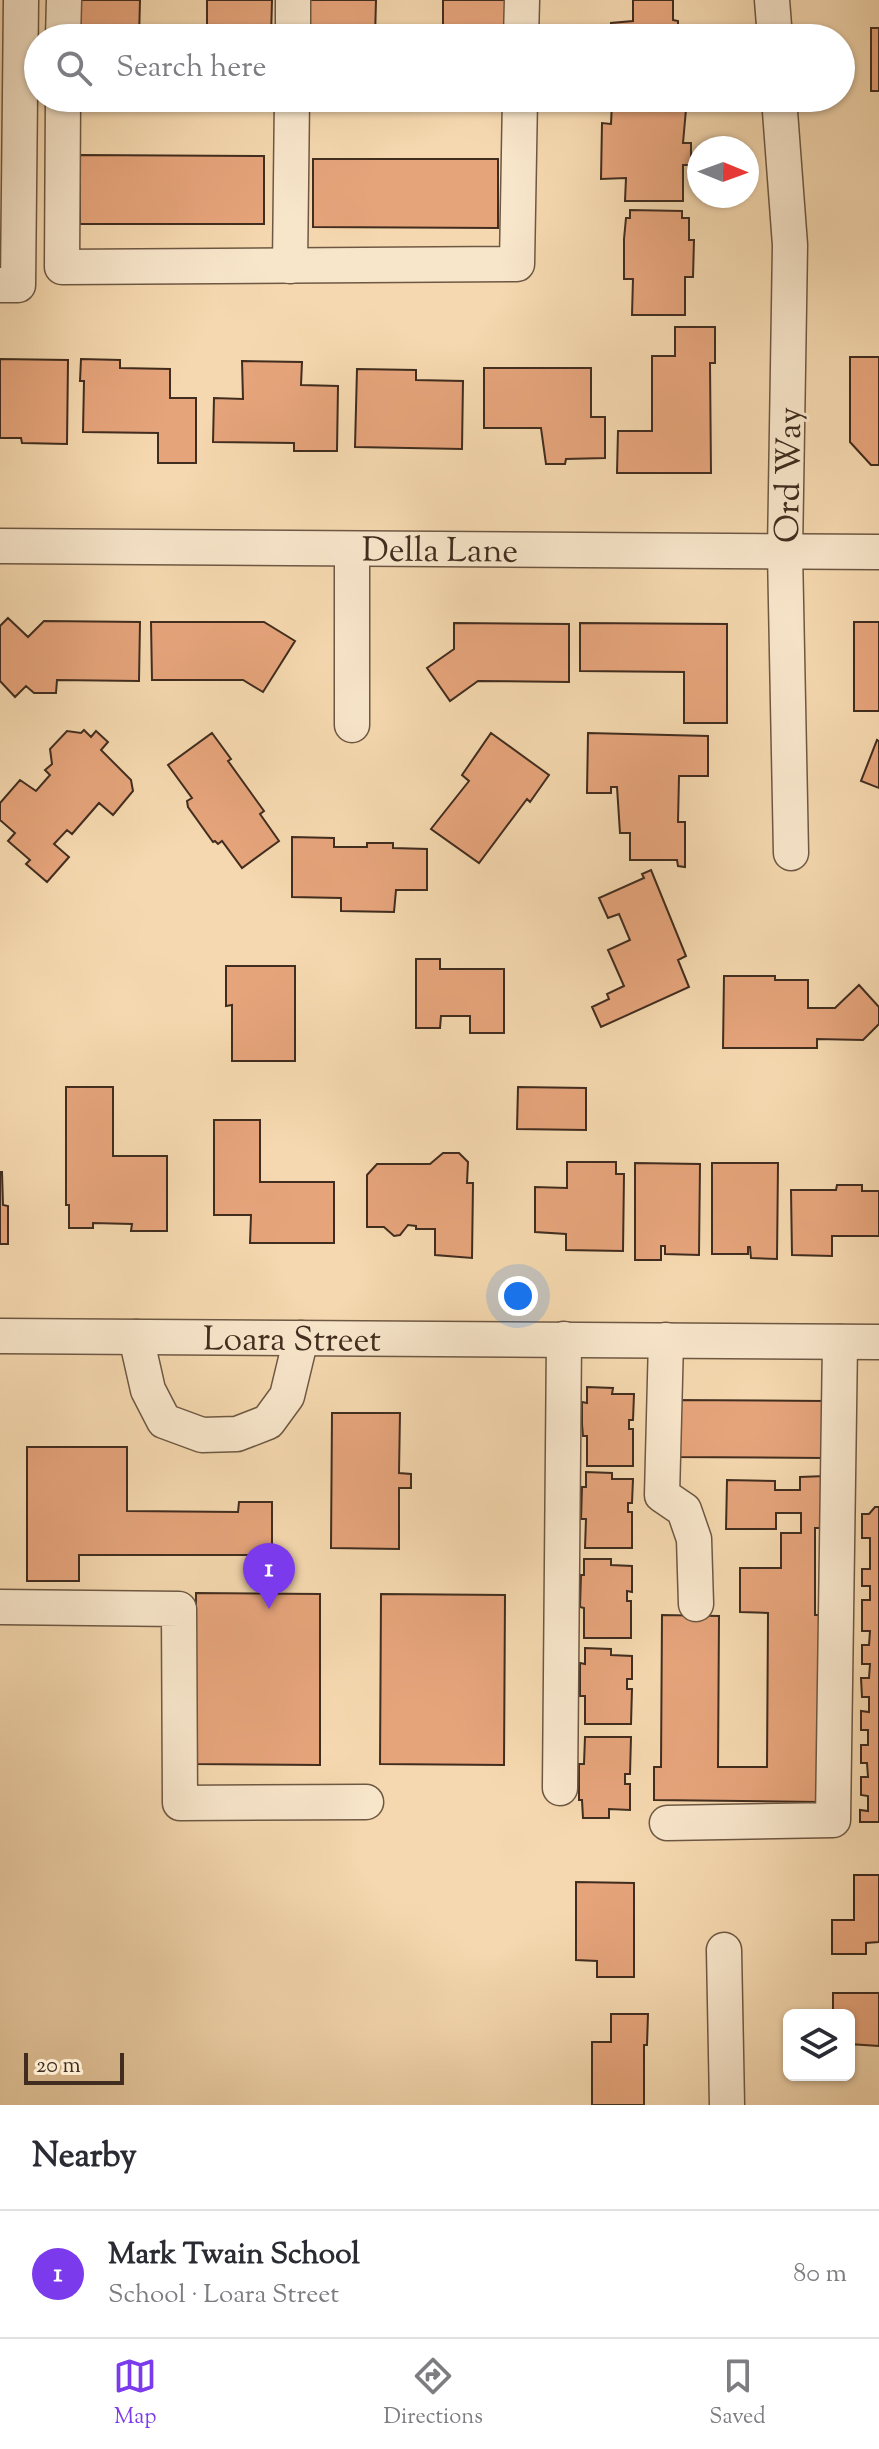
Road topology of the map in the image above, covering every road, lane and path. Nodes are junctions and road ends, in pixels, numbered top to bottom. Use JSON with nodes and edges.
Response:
{"nodes":[{"id":1,"x":21,"y":0,"type":"edge"},
{"id":2,"x":64,"y":0,"type":"edge"},
{"id":3,"x":293,"y":0,"type":"edge"},
{"id":4,"x":522,"y":0,"type":"edge"},
{"id":5,"x":772,"y":0,"type":"edge"},
{"id":6,"x":63,"y":24,"type":"edge"},
{"id":7,"x":293,"y":24,"type":"edge"},
{"id":8,"x":521,"y":24,"type":"edge"},
{"id":9,"x":774,"y":24,"type":"edge"},
{"id":10,"x":63,"y":112,"type":"edge"},
{"id":11,"x":292,"y":112,"type":"edge"},
{"id":12,"x":520,"y":112,"type":"edge"},
{"id":13,"x":780,"y":112,"type":"edge"},
{"id":14,"x":290,"y":266,"type":"junction"},
{"id":15,"x":0,"y":285,"type":"edge"},
{"id":16,"x":0,"y":546,"type":"edge"},
{"id":17,"x":352,"y":549,"type":"junction"},
{"id":18,"x":785,"y":552,"type":"junction"},
{"id":19,"x":879,"y":552,"type":"edge"},
{"id":20,"x":352,"y":725,"type":"dead end"},
{"id":21,"x":791,"y":853,"type":"dead end"},
{"id":22,"x":0,"y":1336,"type":"edge"},
{"id":23,"x":136,"y":1337,"type":"junction"},
{"id":24,"x":301,"y":1338,"type":"junction"},
{"id":25,"x":574,"y":1339,"type":"junction"},
{"id":26,"x":666,"y":1340,"type":"junction"},
{"id":27,"x":840,"y":1342,"type":"junction"},
{"id":28,"x":879,"y":1342,"type":"edge"},
{"id":29,"x":696,"y":1604,"type":"dead end"},
{"id":30,"x":0,"y":1607,"type":"edge"},
{"id":31,"x":560,"y":1788,"type":"dead end"},
{"id":32,"x":366,"y":1802,"type":"dead end"},
{"id":33,"x":667,"y":1823,"type":"dead end"},
{"id":34,"x":724,"y":1950,"type":"dead end"},
{"id":35,"x":727,"y":2105,"type":"edge"}],
"edges":[{"from":1,"to":15,"type":"street"},
{"from":2,"to":6,"type":"street"},
{"from":3,"to":7,"type":"street"},
{"from":4,"to":8,"type":"street"},
{"from":5,"to":9,"type":"street"},
{"from":10,"to":14,"type":"street"},
{"from":11,"to":14,"type":"street"},
{"from":12,"to":14,"type":"street"},
{"from":13,"to":18,"type":"street","name":"Ord Way"},
{"from":16,"to":17,"type":"street","name":"Della Lane"},
{"from":17,"to":18,"type":"street","name":"Della Lane"},
{"from":17,"to":20,"type":"street"},
{"from":18,"to":19,"type":"street","name":"Della Lane"},
{"from":18,"to":21,"type":"street","name":"Ord Way"},
{"from":22,"to":23,"type":"street","name":"Loara Street"},
{"from":23,"to":24,"type":"street","name":"Loara Street"},
{"from":23,"to":24,"type":"street"},
{"from":24,"to":25,"type":"street","name":"Loara Street"},
{"from":25,"to":26,"type":"street","name":"Loara Street"},
{"from":25,"to":31,"type":"street"},
{"from":26,"to":27,"type":"street","name":"Loara Street"},
{"from":26,"to":29,"type":"street"},
{"from":27,"to":28,"type":"street","name":"Loara Street"},
{"from":27,"to":33,"type":"street"},
{"from":30,"to":32,"type":"street"},
{"from":34,"to":35,"type":"street"}]}
